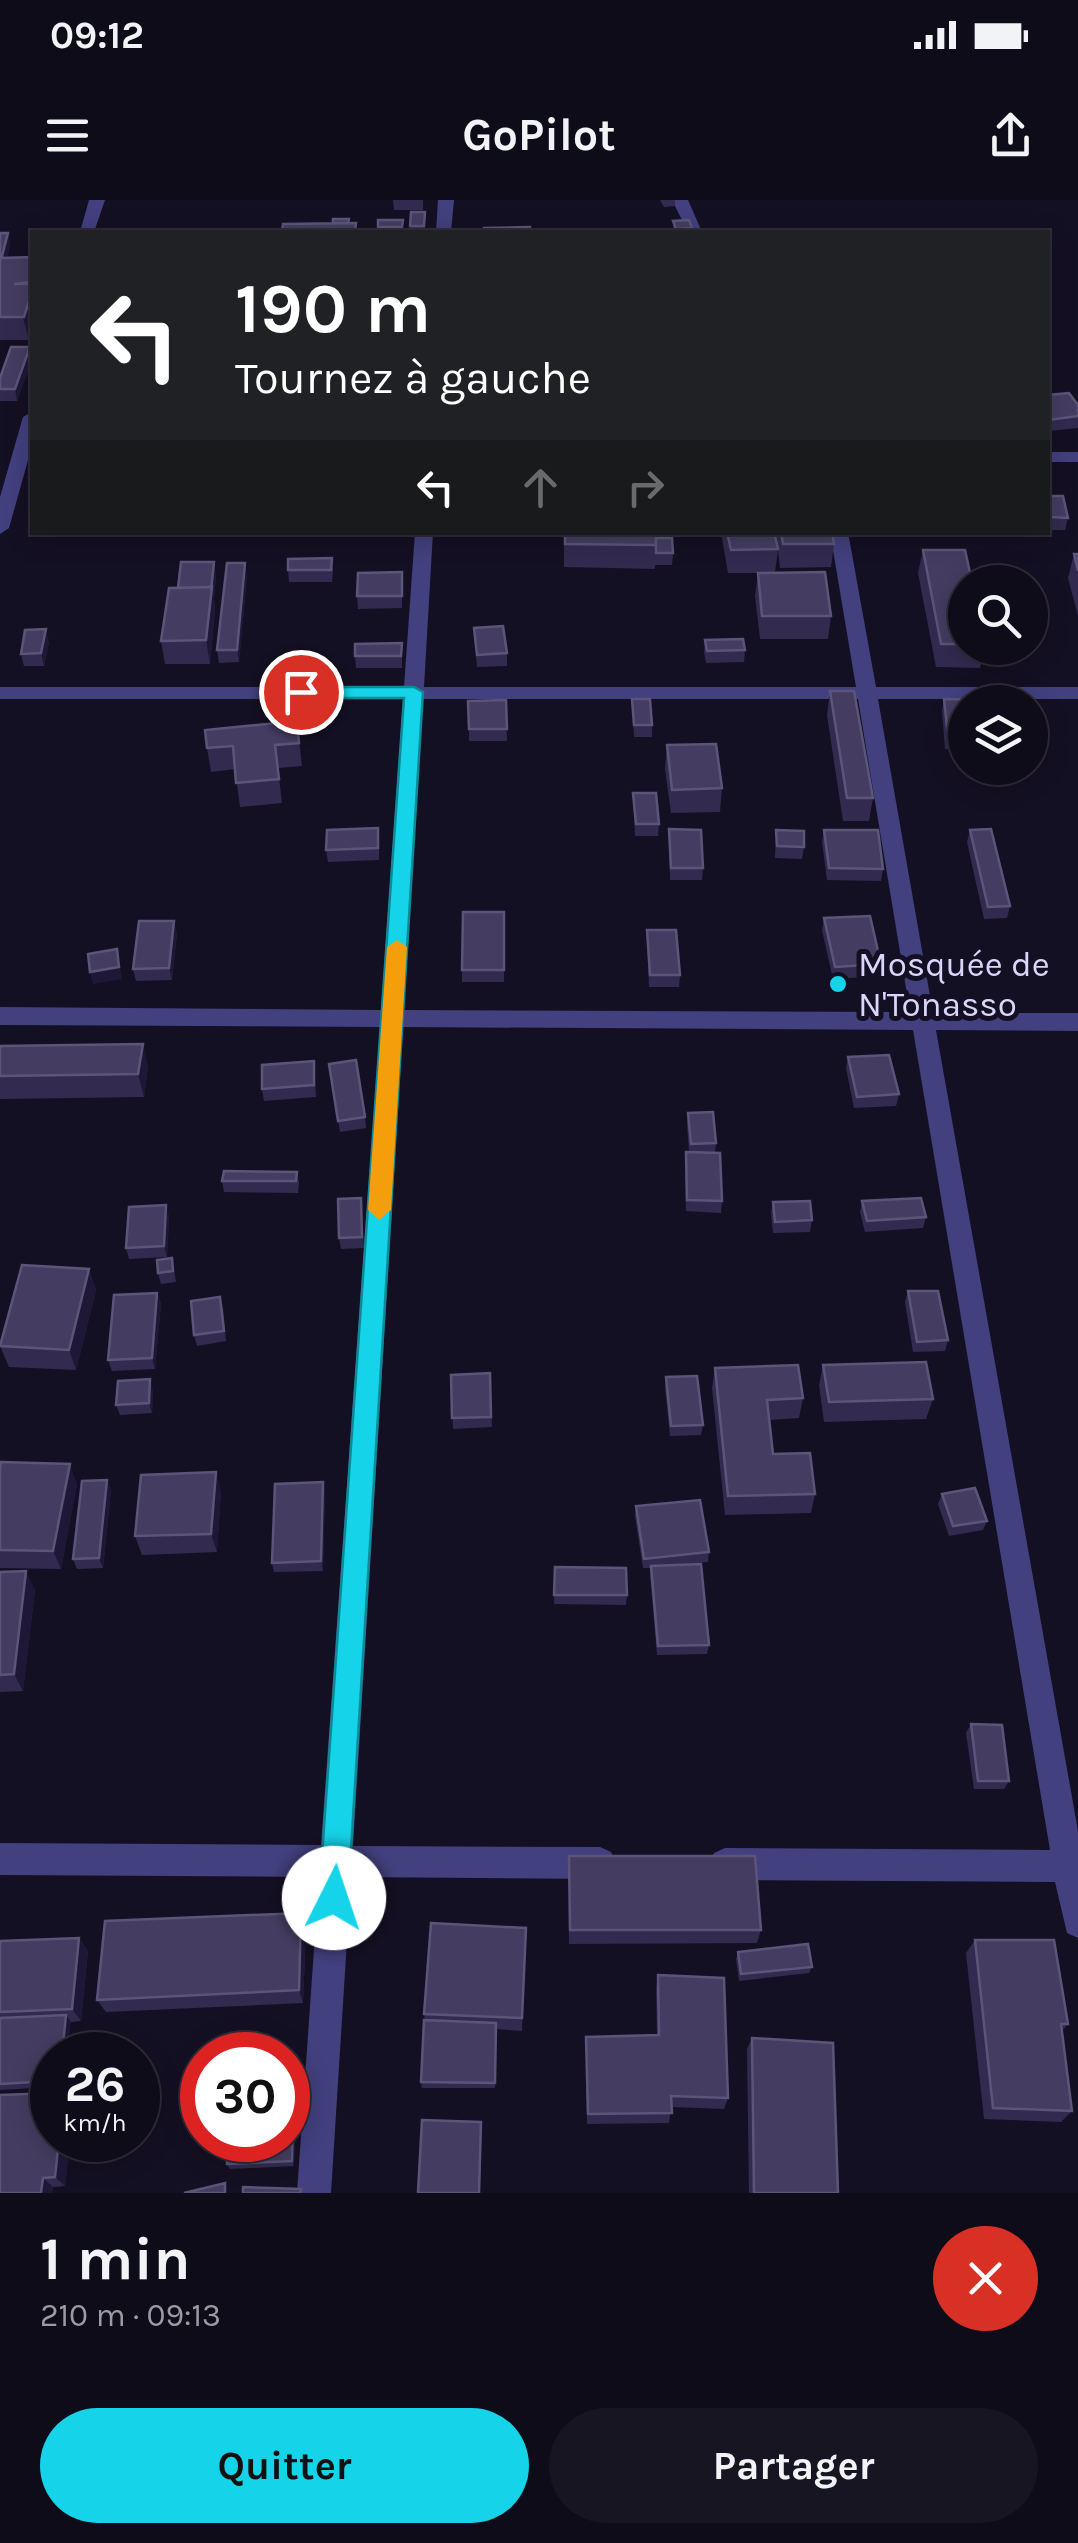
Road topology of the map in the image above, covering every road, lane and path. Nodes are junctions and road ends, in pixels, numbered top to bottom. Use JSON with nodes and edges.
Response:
{"nodes":[{"id":1,"x":97,"y":200,"type":"edge"},
{"id":2,"x":446,"y":200,"type":"edge"},
{"id":3,"x":680,"y":200,"type":"edge"},
{"id":4,"x":88,"y":230,"type":"edge"},
{"id":5,"x":444,"y":230,"type":"edge"},
{"id":6,"x":695,"y":230,"type":"edge"},
{"id":7,"x":0,"y":455,"type":"edge"},
{"id":8,"x":27,"y":455,"type":"edge"},
{"id":9,"x":1050,"y":457,"type":"edge"},
{"id":10,"x":1078,"y":457,"type":"edge"},
{"id":11,"x":0,"y":528,"type":"edge"},
{"id":12,"x":424,"y":535,"type":"edge"},
{"id":13,"x":840,"y":535,"type":"edge"},
{"id":14,"x":0,"y":692,"type":"edge"},
{"id":15,"x":414,"y":692,"type":"junction"},
{"id":16,"x":867,"y":693,"type":"junction"},
{"id":17,"x":1078,"y":693,"type":"edge"},
{"id":18,"x":0,"y":1016,"type":"edge"},
{"id":19,"x":392,"y":1018,"type":"junction"},
{"id":20,"x":923,"y":1020,"type":"junction"},
{"id":21,"x":1078,"y":1022,"type":"edge"},
{"id":22,"x":0,"y":1859,"type":"edge"},
{"id":23,"x":336,"y":1861,"type":"junction"},
{"id":24,"x":633,"y":1863,"type":"edge"},
{"id":25,"x":692,"y":1864,"type":"edge"},
{"id":26,"x":1073,"y":1866,"type":"edge"},
{"id":27,"x":1078,"y":1922,"type":"edge"},
{"id":28,"x":314,"y":2193,"type":"edge"}],
"edges":[{"from":1,"to":4,"type":"street"},
{"from":2,"to":5,"type":"street"},
{"from":3,"to":6,"type":"street"},
{"from":7,"to":8,"type":"street"},
{"from":8,"to":11,"type":"street"},
{"from":9,"to":10,"type":"street"},
{"from":12,"to":15,"type":"street"},
{"from":13,"to":16,"type":"street"},
{"from":14,"to":15,"type":"street"},
{"from":15,"to":16,"type":"street"},
{"from":15,"to":19,"type":"street"},
{"from":16,"to":17,"type":"street"},
{"from":16,"to":20,"type":"street"},
{"from":18,"to":19,"type":"street"},
{"from":19,"to":20,"type":"street"},
{"from":19,"to":23,"type":"street"},
{"from":20,"to":21,"type":"street"},
{"from":20,"to":26,"type":"street"},
{"from":22,"to":23,"type":"street"},
{"from":23,"to":24,"type":"street"},
{"from":23,"to":28,"type":"street"},
{"from":25,"to":26,"type":"street"},
{"from":26,"to":27,"type":"street"}]}
